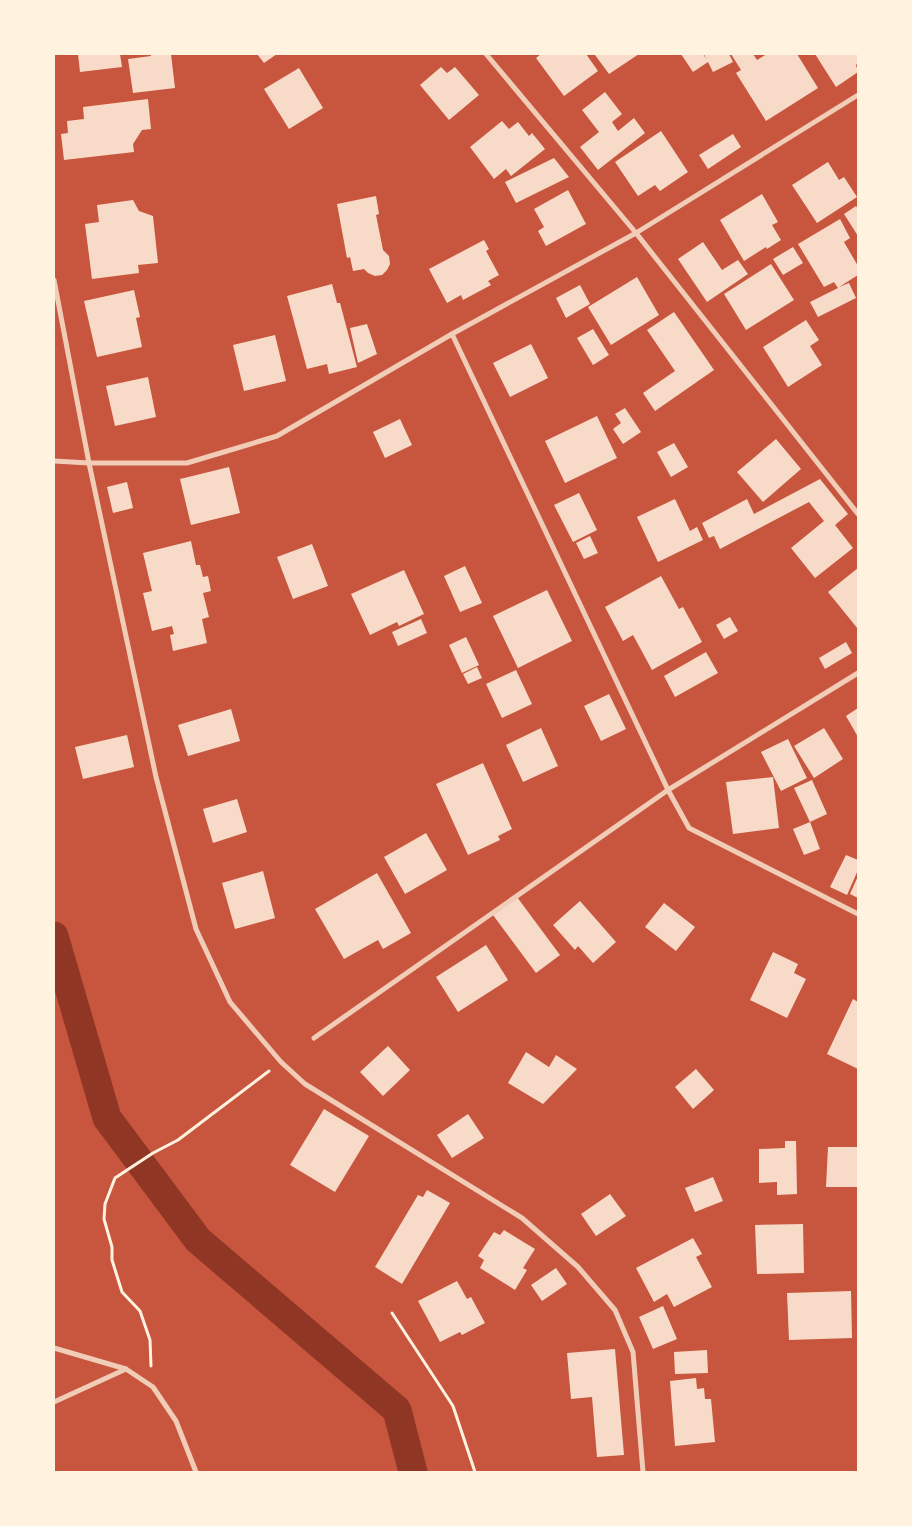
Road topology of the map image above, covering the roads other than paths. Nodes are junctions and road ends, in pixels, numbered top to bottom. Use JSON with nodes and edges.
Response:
{"nodes":[{"id":1,"x":486,"y":54,"type":"edge"},
{"id":2,"x":858,"y":94,"type":"edge"},
{"id":3,"x":636,"y":233,"type":"junction"},
{"id":4,"x":54,"y":280,"type":"edge"},
{"id":5,"x":452,"y":334,"type":"junction"},
{"id":6,"x":54,"y":461,"type":"edge"},
{"id":7,"x":90,"y":463,"type":"junction"},
{"id":8,"x":858,"y":514,"type":"edge"},
{"id":9,"x":858,"y":673,"type":"edge"},
{"id":10,"x":668,"y":790,"type":"junction"},
{"id":11,"x":858,"y":914,"type":"edge"},
{"id":12,"x":314,"y":1038,"type":"dead end"},
{"id":13,"x":54,"y":1348,"type":"edge"},
{"id":14,"x":126,"y":1369,"type":"junction"},
{"id":15,"x":54,"y":1402,"type":"edge"},
{"id":16,"x":196,"y":1472,"type":"edge"},
{"id":17,"x":643,"y":1472,"type":"edge"}],
"edges":[{"from":1,"to":3,"type":"street"},
{"from":2,"to":3,"type":"street"},
{"from":3,"to":5,"type":"street"},
{"from":3,"to":8,"type":"street"},
{"from":4,"to":7,"type":"street"},
{"from":5,"to":7,"type":"street"},
{"from":5,"to":10,"type":"street"},
{"from":6,"to":7,"type":"street"},
{"from":7,"to":17,"type":"street"},
{"from":9,"to":10,"type":"street"},
{"from":10,"to":11,"type":"street"},
{"from":10,"to":12,"type":"street"},
{"from":13,"to":14,"type":"street"},
{"from":14,"to":15,"type":"street"},
{"from":14,"to":16,"type":"street"}]}
